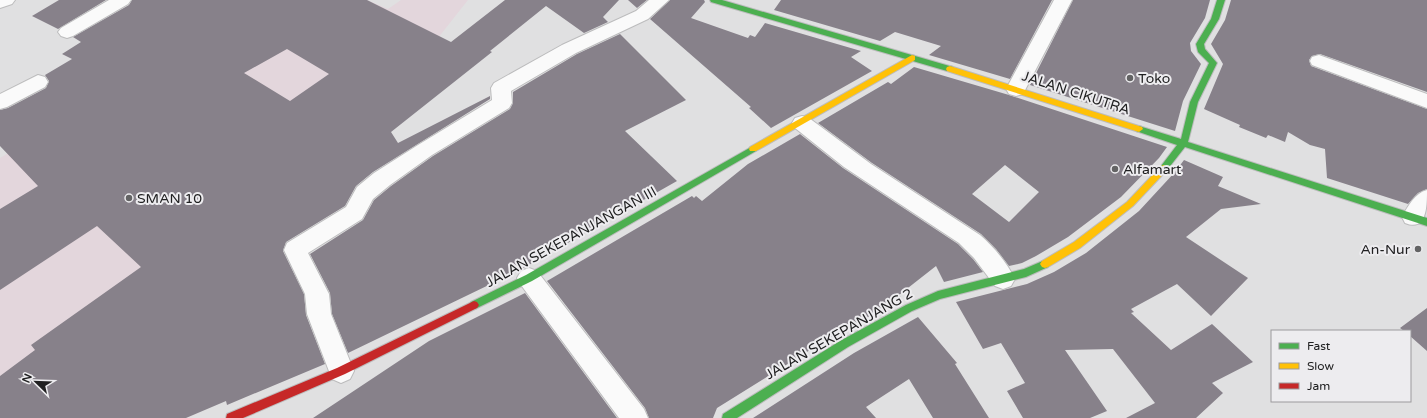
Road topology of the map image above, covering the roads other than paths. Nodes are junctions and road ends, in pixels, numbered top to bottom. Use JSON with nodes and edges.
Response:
{"nodes":[{"id":1,"x":6,"y":0,"type":"edge"},
{"id":2,"x":122,"y":0,"type":"edge"},
{"id":3,"x":660,"y":0,"type":"edge"},
{"id":4,"x":714,"y":0,"type":"edge"},
{"id":5,"x":1062,"y":0,"type":"edge"},
{"id":6,"x":1221,"y":0,"type":"edge"},
{"id":7,"x":0,"y":3,"type":"edge"},
{"id":8,"x":67,"y":32,"type":"dead end"},
{"id":9,"x":912,"y":58,"type":"junction"},
{"id":10,"x":1319,"y":61,"type":"dead end"},
{"id":11,"x":38,"y":82,"type":"dead end"},
{"id":12,"x":1016,"y":89,"type":"junction"},
{"id":13,"x":1427,"y":101,"type":"edge"},
{"id":14,"x":0,"y":102,"type":"edge"},
{"id":15,"x":802,"y":123,"type":"junction"},
{"id":16,"x":1184,"y":142,"type":"junction"},
{"id":17,"x":1427,"y":198,"type":"edge"},
{"id":18,"x":1420,"y":220,"type":"edge"},
{"id":19,"x":529,"y":278,"type":"junction"},
{"id":20,"x":1003,"y":279,"type":"junction"},
{"id":21,"x":341,"y":371,"type":"junction"},
{"id":22,"x":231,"y":418,"type":"edge"},
{"id":23,"x":635,"y":418,"type":"edge"},
{"id":24,"x":727,"y":418,"type":"edge"}],
"edges":[{"from":1,"to":7,"type":"street"},
{"from":2,"to":8,"type":"street"},
{"from":3,"to":21,"type":"street"},
{"from":4,"to":9,"type":"street","name":"JALAN CIKUTRA"},
{"from":5,"to":12,"type":"street"},
{"from":6,"to":16,"type":"street"},
{"from":9,"to":12,"type":"street","name":"JALAN CIKUTRA"},
{"from":9,"to":15,"type":"street","name":"JALAN SEKEPANJANGAN III"},
{"from":10,"to":13,"type":"street"},
{"from":11,"to":14,"type":"street"},
{"from":12,"to":16,"type":"street","name":"JALAN CIKUTRA"},
{"from":15,"to":19,"type":"street","name":"JALAN SEKEPANJANGAN III"},
{"from":15,"to":20,"type":"street"},
{"from":16,"to":18,"type":"street","name":"JALAN CIKUTRA"},
{"from":16,"to":20,"type":"street","name":"JALAN SEKEPANJANG 2"},
{"from":17,"to":18,"type":"street"},
{"from":19,"to":21,"type":"street","name":"JALAN SEKEPANJANGAN III"},
{"from":19,"to":23,"type":"street"},
{"from":20,"to":24,"type":"street","name":"JALAN SEKEPANJANG 2"},
{"from":21,"to":22,"type":"street","name":"JALAN SEKEPANJANGAN III"}]}
